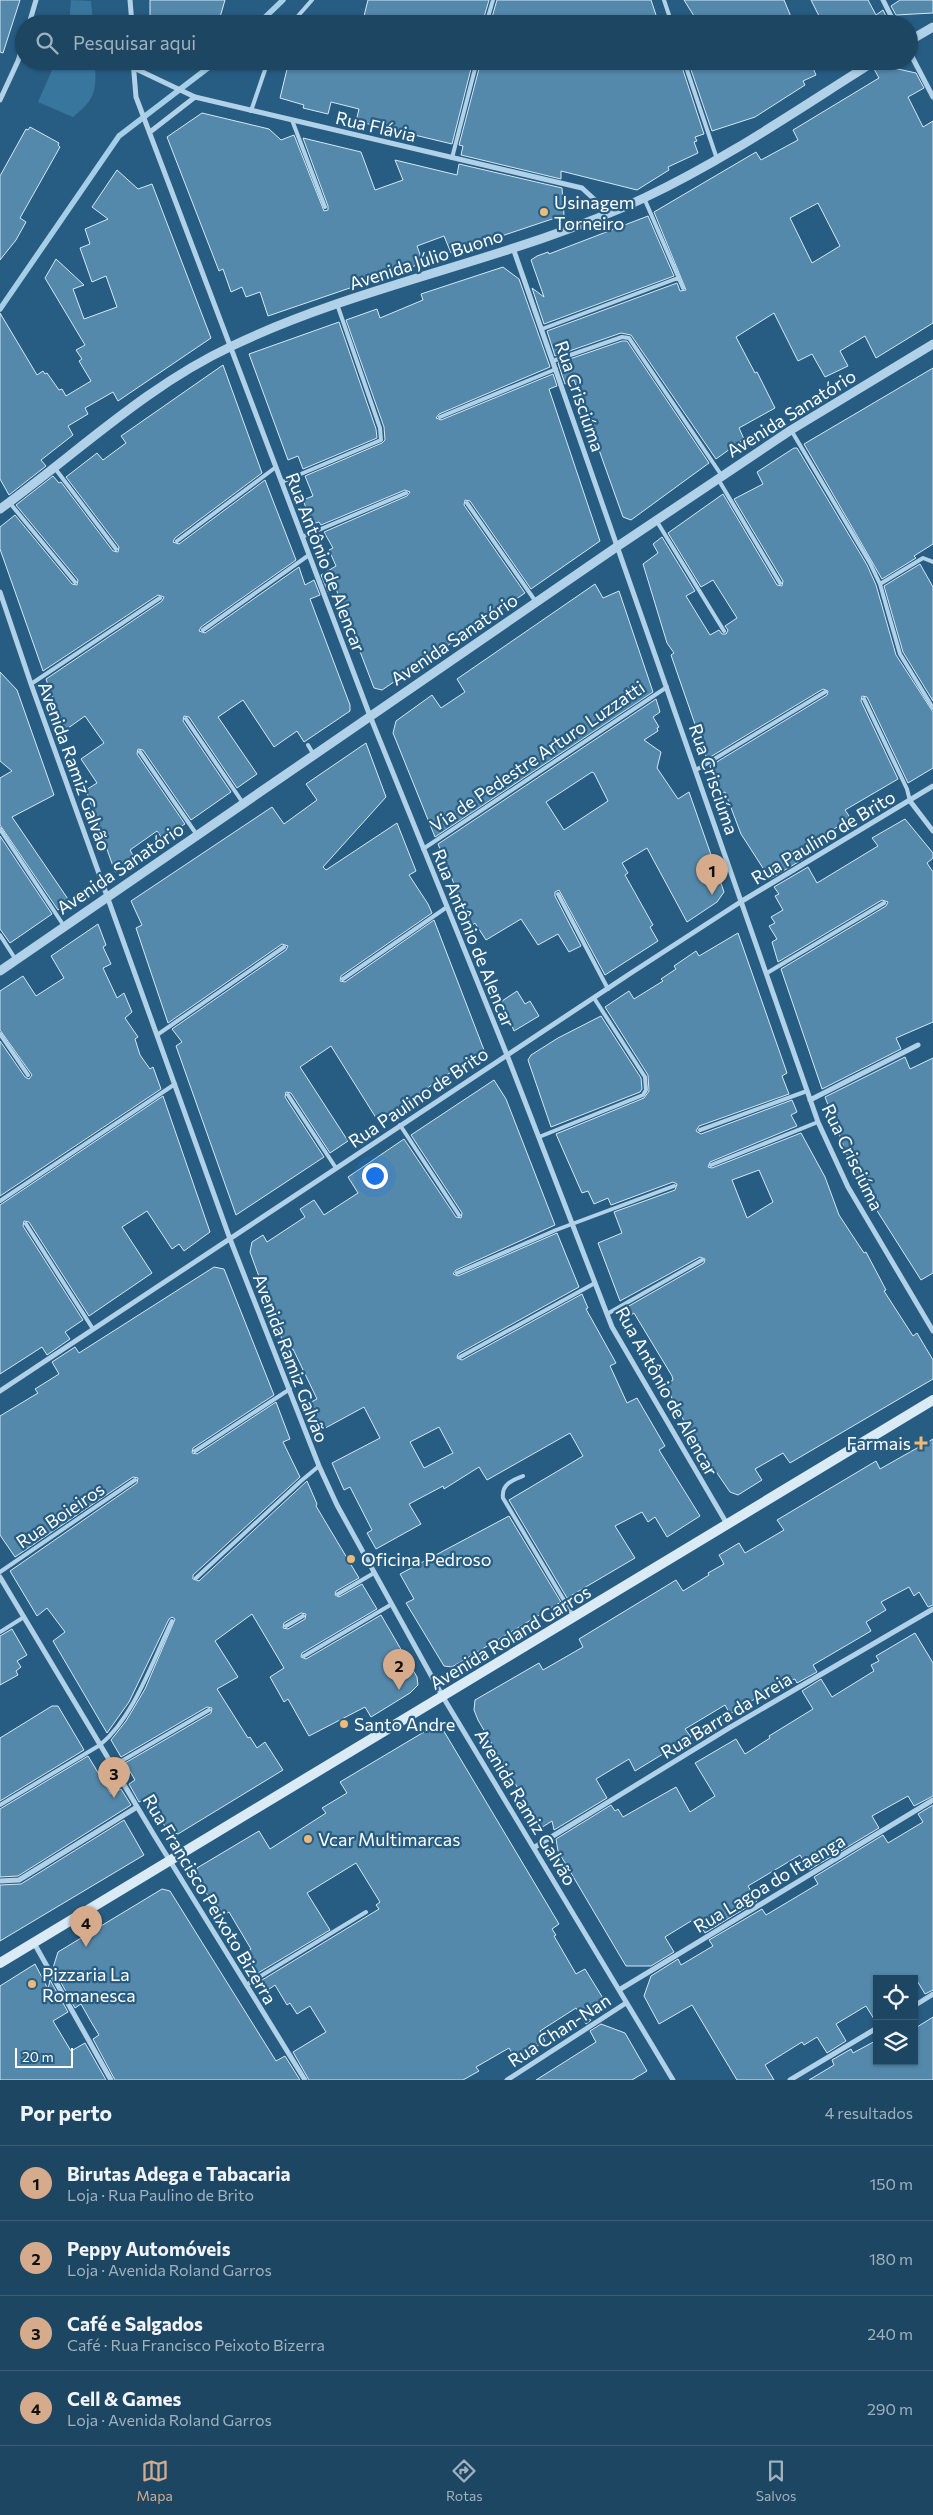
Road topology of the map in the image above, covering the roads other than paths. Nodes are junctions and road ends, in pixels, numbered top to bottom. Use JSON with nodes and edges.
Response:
{"nodes":[{"id":1,"x":36,"y":0,"type":"edge"},
{"id":2,"x":130,"y":0,"type":"edge"},
{"id":3,"x":312,"y":0,"type":"edge"},
{"id":4,"x":493,"y":0,"type":"edge"},
{"id":5,"x":664,"y":0,"type":"edge"},
{"id":6,"x":883,"y":0,"type":"edge"},
{"id":7,"x":32,"y":15,"type":"edge"},
{"id":8,"x":131,"y":15,"type":"edge"},
{"id":9,"x":299,"y":15,"type":"edge"},
{"id":10,"x":489,"y":15,"type":"edge"},
{"id":11,"x":669,"y":15,"type":"edge"},
{"id":12,"x":890,"y":15,"type":"edge"},
{"id":13,"x":933,"y":27,"type":"edge"},
{"id":14,"x":918,"y":36,"type":"edge"},
{"id":15,"x":15,"y":68,"type":"edge"},
{"id":16,"x":918,"y":68,"type":"edge"},
{"id":17,"x":134,"y":70,"type":"edge"},
{"id":18,"x":138,"y":70,"type":"edge"},
{"id":19,"x":265,"y":70,"type":"edge"},
{"id":20,"x":474,"y":70,"type":"edge"},
{"id":21,"x":687,"y":70,"type":"edge"},
{"id":22,"x":861,"y":70,"type":"edge"},
{"id":23,"x":193,"y":96,"type":"junction"},
{"id":24,"x":933,"y":97,"type":"edge"},
{"id":25,"x":0,"y":100,"type":"edge"},
{"id":26,"x":251,"y":111,"type":"junction"},
{"id":27,"x":292,"y":120,"type":"junction"},
{"id":28,"x":149,"y":129,"type":"junction"},
{"id":29,"x":452,"y":158,"type":"junction"},
{"id":30,"x":717,"y":159,"type":"junction"},
{"id":31,"x":644,"y":198,"type":"junction"},
{"id":32,"x":325,"y":207,"type":"dead end"},
{"id":33,"x":608,"y":212,"type":"junction"},
{"id":34,"x":513,"y":248,"type":"junction"},
{"id":35,"x":678,"y":278,"type":"junction"},
{"id":36,"x":683,"y":288,"type":"dead end"},
{"id":37,"x":337,"y":304,"type":"junction"},
{"id":38,"x":542,"y":329,"type":"junction"},
{"id":39,"x":933,"y":344,"type":"edge"},
{"id":40,"x":231,"y":346,"type":"junction"},
{"id":41,"x":553,"y":361,"type":"junction"},
{"id":42,"x":556,"y":369,"type":"junction"},
{"id":43,"x":440,"y":417,"type":"dead end"},
{"id":44,"x":791,"y":430,"type":"junction"},
{"id":45,"x":276,"y":467,"type":"junction"},
{"id":46,"x":54,"y":468,"type":"junction"},
{"id":47,"x":720,"y":477,"type":"junction"},
{"id":48,"x":282,"y":482,"type":"junction"},
{"id":49,"x":406,"y":493,"type":"dead end"},
{"id":50,"x":9,"y":502,"type":"junction"},
{"id":51,"x":467,"y":503,"type":"dead end"},
{"id":52,"x":0,"y":509,"type":"edge"},
{"id":53,"x":656,"y":520,"type":"junction"},
{"id":54,"x":302,"y":537,"type":"junction"},
{"id":55,"x":177,"y":541,"type":"dead end"},
{"id":56,"x":618,"y":546,"type":"junction"},
{"id":57,"x":116,"y":549,"type":"dead end"},
{"id":58,"x":309,"y":555,"type":"junction"},
{"id":59,"x":933,"y":562,"type":"edge"},
{"id":60,"x":74,"y":582,"type":"dead end"},
{"id":61,"x":780,"y":582,"type":"dead end"},
{"id":62,"x":880,"y":584,"type":"junction"},
{"id":63,"x":0,"y":592,"type":"edge"},
{"id":64,"x":160,"y":598,"type":"dead end"},
{"id":65,"x":536,"y":602,"type":"junction"},
{"id":66,"x":203,"y":630,"type":"dead end"},
{"id":67,"x":724,"y":631,"type":"dead end"},
{"id":68,"x":31,"y":684,"type":"junction"},
{"id":69,"x":667,"y":687,"type":"junction"},
{"id":70,"x":825,"y":692,"type":"dead end"},
{"id":71,"x":864,"y":699,"type":"dead end"},
{"id":72,"x":933,"y":708,"type":"edge"},
{"id":73,"x":370,"y":716,"type":"junction"},
{"id":74,"x":186,"y":719,"type":"dead end"},
{"id":75,"x":308,"y":745,"type":"dead end"},
{"id":76,"x":140,"y":752,"type":"dead end"},
{"id":77,"x":314,"y":754,"type":"junction"},
{"id":78,"x":696,"y":770,"type":"junction"},
{"id":79,"x":933,"y":786,"type":"edge"},
{"id":80,"x":910,"y":801,"type":"junction"},
{"id":81,"x":243,"y":803,"type":"junction"},
{"id":82,"x":0,"y":829,"type":"edge"},
{"id":83,"x":933,"y":831,"type":"edge"},
{"id":84,"x":197,"y":835,"type":"junction"},
{"id":85,"x":423,"y":849,"type":"junction"},
{"id":86,"x":558,"y":894,"type":"dead end"},
{"id":87,"x":107,"y":896,"type":"junction"},
{"id":88,"x":742,"y":902,"type":"junction"},
{"id":89,"x":884,"y":903,"type":"dead end"},
{"id":90,"x":447,"y":907,"type":"junction"},
{"id":91,"x":64,"y":926,"type":"junction"},
{"id":92,"x":0,"y":935,"type":"edge"},
{"id":93,"x":284,"y":947,"type":"dead end"},
{"id":94,"x":16,"y":960,"type":"junction"},
{"id":95,"x":0,"y":972,"type":"edge"},
{"id":96,"x":767,"y":973,"type":"junction"},
{"id":97,"x":343,"y":979,"type":"dead end"},
{"id":98,"x":608,"y":989,"type":"junction"},
{"id":99,"x":594,"y":998,"type":"junction"},
{"id":100,"x":0,"y":1034,"type":"edge"},
{"id":101,"x":157,"y":1035,"type":"junction"},
{"id":102,"x":918,"y":1044,"type":"dead end"},
{"id":103,"x":507,"y":1055,"type":"junction"},
{"id":104,"x":28,"y":1075,"type":"dead end"},
{"id":105,"x":175,"y":1084,"type":"junction"},
{"id":106,"x":807,"y":1091,"type":"junction"},
{"id":107,"x":288,"y":1095,"type":"dead end"},
{"id":108,"x":810,"y":1100,"type":"junction"},
{"id":109,"x":818,"y":1122,"type":"junction"},
{"id":110,"x":400,"y":1125,"type":"junction"},
{"id":111,"x":700,"y":1130,"type":"dead end"},
{"id":112,"x":538,"y":1137,"type":"junction"},
{"id":113,"x":711,"y":1165,"type":"dead end"},
{"id":114,"x":336,"y":1168,"type":"junction"},
{"id":115,"x":674,"y":1186,"type":"dead end"},
{"id":116,"x":0,"y":1200,"type":"edge"},
{"id":117,"x":459,"y":1215,"type":"dead end"},
{"id":118,"x":26,"y":1224,"type":"dead end"},
{"id":119,"x":573,"y":1224,"type":"junction"},
{"id":120,"x":230,"y":1239,"type":"junction"},
{"id":121,"x":702,"y":1260,"type":"dead end"},
{"id":122,"x":457,"y":1273,"type":"dead end"},
{"id":123,"x":595,"y":1283,"type":"junction"},
{"id":124,"x":607,"y":1314,"type":"junction"},
{"id":125,"x":93,"y":1329,"type":"junction"},
{"id":126,"x":933,"y":1331,"type":"edge"},
{"id":127,"x":460,"y":1357,"type":"dead end"},
{"id":128,"x":290,"y":1389,"type":"junction"},
{"id":129,"x":0,"y":1391,"type":"edge"},
{"id":130,"x":933,"y":1400,"type":"edge"},
{"id":131,"x":195,"y":1451,"type":"dead end"},
{"id":132,"x":319,"y":1466,"type":"junction"},
{"id":133,"x":523,"y":1476,"type":"dead end"},
{"id":134,"x":135,"y":1480,"type":"dead end"},
{"id":135,"x":728,"y":1524,"type":"junction"},
{"id":136,"x":0,"y":1572,"type":"edge"},
{"id":137,"x":374,"y":1573,"type":"junction"},
{"id":138,"x":0,"y":1577,"type":"edge"},
{"id":139,"x":196,"y":1578,"type":"dead end"},
{"id":140,"x":338,"y":1594,"type":"dead end"},
{"id":141,"x":392,"y":1604,"type":"junction"},
{"id":142,"x":933,"y":1609,"type":"edge"},
{"id":143,"x":303,"y":1616,"type":"dead end"},
{"id":144,"x":24,"y":1617,"type":"junction"},
{"id":145,"x":574,"y":1617,"type":"junction"},
{"id":146,"x":172,"y":1621,"type":"dead end"},
{"id":147,"x":286,"y":1626,"type":"dead end"},
{"id":148,"x":0,"y":1632,"type":"edge"},
{"id":149,"x":304,"y":1656,"type":"dead end"},
{"id":150,"x":443,"y":1697,"type":"junction"},
{"id":151,"x":209,"y":1710,"type":"dead end"},
{"id":152,"x":100,"y":1744,"type":"junction"},
{"id":153,"x":113,"y":1766,"type":"junction"},
{"id":154,"x":933,"y":1800,"type":"edge"},
{"id":155,"x":0,"y":1805,"type":"edge"},
{"id":156,"x":137,"y":1807,"type":"junction"},
{"id":157,"x":535,"y":1847,"type":"junction"},
{"id":158,"x":170,"y":1861,"type":"junction"},
{"id":159,"x":0,"y":1881,"type":"edge"},
{"id":160,"x":366,"y":1912,"type":"dead end"},
{"id":161,"x":34,"y":1943,"type":"junction"},
{"id":162,"x":0,"y":1963,"type":"edge"},
{"id":163,"x":246,"y":1985,"type":"junction"},
{"id":164,"x":619,"y":1990,"type":"junction"},
{"id":165,"x":933,"y":1994,"type":"edge"},
{"id":166,"x":918,"y":2003,"type":"edge"},
{"id":167,"x":626,"y":2004,"type":"junction"},
{"id":168,"x":873,"y":2030,"type":"edge"},
{"id":169,"x":111,"y":2080,"type":"edge"},
{"id":170,"x":305,"y":2080,"type":"edge"},
{"id":171,"x":506,"y":2080,"type":"edge"},
{"id":172,"x":673,"y":2080,"type":"edge"},
{"id":173,"x":790,"y":2080,"type":"edge"}],
"edges":[{"from":1,"to":7,"type":"street"},
{"from":2,"to":8,"type":"street"},
{"from":3,"to":9,"type":"lane"},
{"from":4,"to":10,"type":"lane"},
{"from":5,"to":11,"type":"lane"},
{"from":6,"to":12,"type":"street"},
{"from":13,"to":14,"type":"street"},
{"from":15,"to":25,"type":"street"},
{"from":16,"to":24,"type":"street"},
{"from":17,"to":28,"type":"street","name":"Rua Antônio de Alencar"},
{"from":18,"to":23,"type":"street","name":"Rua Flávia"},
{"from":19,"to":26,"type":"lane"},
{"from":20,"to":29,"type":"lane"},
{"from":21,"to":30,"type":"lane"},
{"from":22,"to":30,"type":"street","name":"Avenida Júlio Buono"},
{"from":23,"to":26,"type":"street","name":"Rua Flávia"},
{"from":23,"to":28,"type":"street"},
{"from":26,"to":27,"type":"street","name":"Rua Flávia"},
{"from":27,"to":29,"type":"street","name":"Rua Flávia"},
{"from":27,"to":32,"type":"lane"},
{"from":28,"to":40,"type":"street","name":"Rua Antônio de Alencar"},
{"from":29,"to":33,"type":"street","name":"Rua Flávia"},
{"from":30,"to":31,"type":"street","name":"Avenida Júlio Buono"},
{"from":31,"to":33,"type":"street","name":"Avenida Júlio Buono"},
{"from":31,"to":35,"type":"lane"},
{"from":33,"to":34,"type":"street","name":"Avenida Júlio Buono"},
{"from":34,"to":37,"type":"street","name":"Avenida Júlio Buono"},
{"from":34,"to":38,"type":"street","name":"Rua Crisciúma"},
{"from":35,"to":36,"type":"lane"},
{"from":35,"to":38,"type":"lane"},
{"from":37,"to":40,"type":"street","name":"Avenida Júlio Buono"},
{"from":37,"to":48,"type":"lane"},
{"from":38,"to":41,"type":"street","name":"Rua Crisciúma"},
{"from":39,"to":44,"type":"street","name":"Avenida Sanatório"},
{"from":40,"to":45,"type":"street","name":"Rua Antônio de Alencar"},
{"from":40,"to":46,"type":"street","name":"Avenida Júlio Buono"},
{"from":41,"to":42,"type":"street","name":"Rua Crisciúma"},
{"from":41,"to":47,"type":"lane"},
{"from":42,"to":43,"type":"lane"},
{"from":42,"to":56,"type":"street","name":"Rua Crisciúma"},
{"from":44,"to":47,"type":"street","name":"Avenida Sanatório"},
{"from":44,"to":62,"type":"lane"},
{"from":45,"to":48,"type":"street","name":"Rua Antônio de Alencar"},
{"from":45,"to":55,"type":"lane"},
{"from":46,"to":50,"type":"street","name":"Avenida Júlio Buono"},
{"from":46,"to":57,"type":"lane"},
{"from":47,"to":53,"type":"street","name":"Avenida Sanatório"},
{"from":47,"to":61,"type":"lane"},
{"from":48,"to":54,"type":"street","name":"Rua Antônio de Alencar"},
{"from":49,"to":54,"type":"lane"},
{"from":50,"to":52,"type":"street","name":"Avenida Júlio Buono"},
{"from":50,"to":60,"type":"lane"},
{"from":51,"to":65,"type":"lane"},
{"from":53,"to":56,"type":"street","name":"Avenida Sanatório"},
{"from":53,"to":67,"type":"lane"},
{"from":54,"to":58,"type":"street","name":"Rua Antônio de Alencar"},
{"from":56,"to":65,"type":"street","name":"Avenida Sanatório"},
{"from":56,"to":69,"type":"street","name":"Rua Crisciúma"},
{"from":58,"to":66,"type":"lane"},
{"from":58,"to":73,"type":"street","name":"Rua Antônio de Alencar"},
{"from":59,"to":62,"type":"lane"},
{"from":62,"to":72,"type":"lane"},
{"from":63,"to":68,"type":"street","name":"Avenida Ramiz Galvão"},
{"from":64,"to":68,"type":"lane"},
{"from":65,"to":73,"type":"street","name":"Avenida Sanatório"},
{"from":68,"to":87,"type":"street","name":"Avenida Ramiz Galvão"},
{"from":69,"to":78,"type":"street","name":"Rua Crisciúma"},
{"from":69,"to":85,"type":"lane","name":"Via de Pedestre Arturo Luzzatti"},
{"from":70,"to":78,"type":"lane"},
{"from":71,"to":80,"type":"lane"},
{"from":73,"to":77,"type":"street","name":"Avenida Sanatório"},
{"from":73,"to":85,"type":"street","name":"Rua Antônio de Alencar"},
{"from":74,"to":81,"type":"lane"},
{"from":75,"to":77,"type":"lane"},
{"from":76,"to":84,"type":"lane"},
{"from":77,"to":81,"type":"street","name":"Avenida Sanatório"},
{"from":78,"to":88,"type":"street","name":"Rua Crisciúma"},
{"from":79,"to":80,"type":"street","name":"Rua Paulino de Brito"},
{"from":80,"to":83,"type":"street"},
{"from":80,"to":88,"type":"street","name":"Rua Paulino de Brito"},
{"from":81,"to":84,"type":"street","name":"Avenida Sanatório"},
{"from":82,"to":91,"type":"lane"},
{"from":84,"to":87,"type":"street","name":"Avenida Sanatório"},
{"from":85,"to":90,"type":"street","name":"Rua Antônio de Alencar"},
{"from":86,"to":98,"type":"lane"},
{"from":87,"to":91,"type":"street","name":"Avenida Sanatório"},
{"from":87,"to":101,"type":"street","name":"Avenida Ramiz Galvão"},
{"from":88,"to":96,"type":"street","name":"Rua Crisciúma"},
{"from":88,"to":98,"type":"street","name":"Rua Paulino de Brito"},
{"from":89,"to":96,"type":"lane"},
{"from":90,"to":97,"type":"lane"},
{"from":90,"to":103,"type":"street","name":"Rua Antônio de Alencar"},
{"from":91,"to":94,"type":"street","name":"Avenida Sanatório"},
{"from":92,"to":94,"type":"lane"},
{"from":93,"to":101,"type":"lane"},
{"from":94,"to":95,"type":"street","name":"Avenida Sanatório"},
{"from":96,"to":106,"type":"street","name":"Rua Crisciúma"},
{"from":98,"to":99,"type":"street","name":"Rua Paulino de Brito"},
{"from":99,"to":103,"type":"street","name":"Rua Paulino de Brito"},
{"from":99,"to":112,"type":"lane"},
{"from":100,"to":104,"type":"lane"},
{"from":101,"to":105,"type":"street","name":"Avenida Ramiz Galvão"},
{"from":102,"to":108,"type":"street"},
{"from":103,"to":110,"type":"street","name":"Rua Paulino de Brito"},
{"from":103,"to":112,"type":"street","name":"Rua Antônio de Alencar"},
{"from":105,"to":116,"type":"lane"},
{"from":105,"to":120,"type":"street","name":"Avenida Ramiz Galvão"},
{"from":106,"to":108,"type":"street","name":"Rua Crisciúma"},
{"from":106,"to":111,"type":"lane"},
{"from":107,"to":114,"type":"lane"},
{"from":108,"to":109,"type":"street","name":"Rua Crisciúma"},
{"from":109,"to":113,"type":"lane"},
{"from":109,"to":126,"type":"street","name":"Rua Crisciúma"},
{"from":110,"to":114,"type":"street","name":"Rua Paulino de Brito"},
{"from":110,"to":117,"type":"lane"},
{"from":112,"to":119,"type":"street","name":"Rua Antônio de Alencar"},
{"from":114,"to":120,"type":"street","name":"Rua Paulino de Brito"},
{"from":115,"to":119,"type":"lane"},
{"from":118,"to":125,"type":"lane"},
{"from":119,"to":122,"type":"lane"},
{"from":119,"to":123,"type":"street","name":"Rua Antônio de Alencar"},
{"from":120,"to":125,"type":"street","name":"Rua Paulino de Brito"},
{"from":120,"to":128,"type":"street","name":"Avenida Ramiz Galvão"},
{"from":121,"to":124,"type":"lane"},
{"from":123,"to":124,"type":"street","name":"Rua Antônio de Alencar"},
{"from":123,"to":127,"type":"lane"},
{"from":124,"to":135,"type":"street","name":"Rua Antônio de Alencar"},
{"from":125,"to":129,"type":"street","name":"Rua Paulino de Brito"},
{"from":128,"to":131,"type":"lane"},
{"from":128,"to":132,"type":"street","name":"Avenida Ramiz Galvão"},
{"from":130,"to":135,"type":"main road","name":"Avenida Roland Garros"},
{"from":132,"to":137,"type":"street","name":"Avenida Ramiz Galvão"},
{"from":132,"to":139,"type":"lane"},
{"from":133,"to":145,"type":"lane"},
{"from":134,"to":136,"type":"lane","name":"Rua Boieiros"},
{"from":135,"to":145,"type":"main road","name":"Avenida Roland Garros"},
{"from":137,"to":140,"type":"lane"},
{"from":137,"to":141,"type":"street","name":"Avenida Ramiz Galvão"},
{"from":138,"to":144,"type":"street","name":"Rua Francisco Peixoto Bizerra"},
{"from":141,"to":149,"type":"lane"},
{"from":141,"to":150,"type":"street","name":"Avenida Ramiz Galvão"},
{"from":142,"to":157,"type":"street","name":"Rua Barra da Areia"},
{"from":143,"to":147,"type":"lane"},
{"from":144,"to":148,"type":"lane"},
{"from":144,"to":152,"type":"street","name":"Rua Francisco Peixoto Bizerra"},
{"from":145,"to":150,"type":"main road","name":"Avenida Roland Garros"},
{"from":146,"to":152,"type":"lane"},
{"from":150,"to":157,"type":"street","name":"Avenida Ramiz Galvão"},
{"from":150,"to":158,"type":"main road","name":"Avenida Roland Garros"},
{"from":151,"to":153,"type":"lane"},
{"from":152,"to":153,"type":"street","name":"Rua Francisco Peixoto Bizerra"},
{"from":152,"to":155,"type":"lane"},
{"from":153,"to":156,"type":"street","name":"Rua Francisco Peixoto Bizerra"},
{"from":154,"to":164,"type":"street","name":"Rua Lagoa do Itaenga"},
{"from":156,"to":158,"type":"street","name":"Rua Francisco Peixoto Bizerra"},
{"from":156,"to":159,"type":"street"},
{"from":157,"to":164,"type":"street","name":"Avenida Ramiz Galvão"},
{"from":158,"to":161,"type":"main road","name":"Avenida Roland Garros"},
{"from":158,"to":163,"type":"street","name":"Rua Francisco Peixoto Bizerra"},
{"from":160,"to":163,"type":"lane"},
{"from":161,"to":162,"type":"main road","name":"Avenida Roland Garros"},
{"from":161,"to":169,"type":"street"},
{"from":163,"to":170,"type":"street","name":"Rua Francisco Peixoto Bizerra"},
{"from":164,"to":167,"type":"street","name":"Avenida Ramiz Galvão"},
{"from":165,"to":166,"type":"street"},
{"from":167,"to":171,"type":"street","name":"Rua Chan-Nan"},
{"from":167,"to":172,"type":"street","name":"Avenida Ramiz Galvão"},
{"from":168,"to":173,"type":"street"}]}
